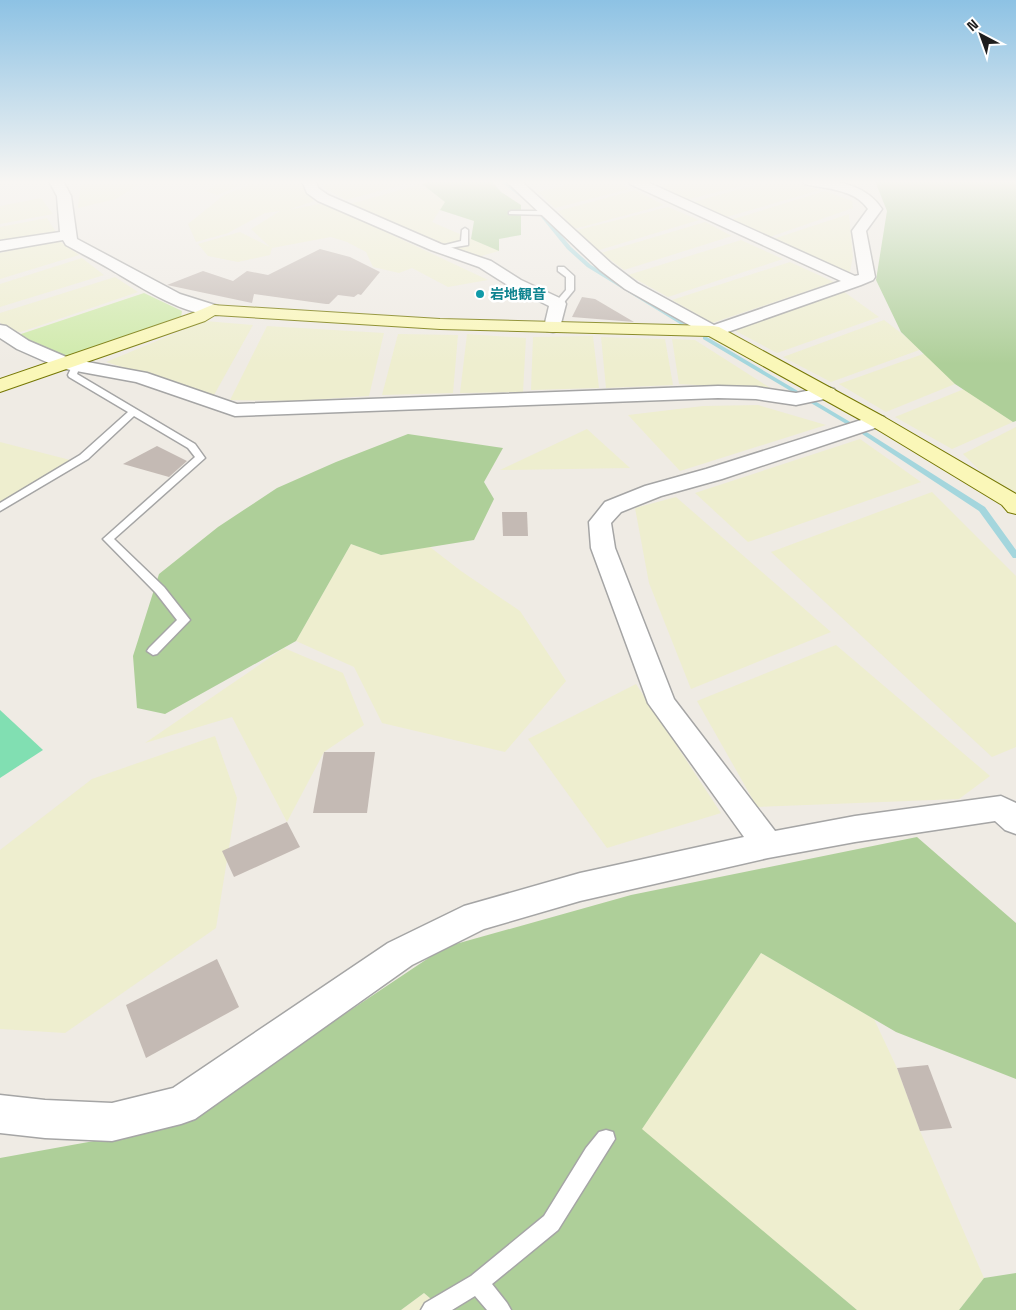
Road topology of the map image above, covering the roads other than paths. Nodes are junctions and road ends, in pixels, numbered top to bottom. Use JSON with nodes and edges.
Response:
{"nodes":[{"id":1,"x":24,"y":242,"type":"edge"},
{"id":2,"x":71,"y":242,"type":"edge"},
{"id":3,"x":424,"y":242,"type":"edge"},
{"id":4,"x":466,"y":242,"type":"edge"},
{"id":5,"x":576,"y":242,"type":"edge"},
{"id":6,"x":768,"y":242,"type":"edge"},
{"id":7,"x":861,"y":242,"type":"edge"},
{"id":8,"x":0,"y":246,"type":"edge"},
{"id":9,"x":437,"y":248,"type":"junction"},
{"id":10,"x":561,"y":269,"type":"dead end"},
{"id":11,"x":855,"y":282,"type":"junction"},
{"id":12,"x":558,"y":304,"type":"junction"},
{"id":13,"x":212,"y":310,"type":"junction"},
{"id":14,"x":553,"y":327,"type":"junction"},
{"id":15,"x":0,"y":330,"type":"edge"},
{"id":16,"x":713,"y":331,"type":"junction"},
{"id":17,"x":71,"y":365,"type":"junction"},
{"id":18,"x":0,"y":386,"type":"edge"},
{"id":19,"x":813,"y":395,"type":"junction"},
{"id":20,"x":133,"y":412,"type":"junction"},
{"id":21,"x":864,"y":425,"type":"junction"},
{"id":22,"x":1016,"y":507,"type":"edge"},
{"id":23,"x":0,"y":508,"type":"edge"},
{"id":24,"x":153,"y":652,"type":"dead end"},
{"id":25,"x":1011,"y":810,"type":"edge"},
{"id":26,"x":768,"y":845,"type":"junction"},
{"id":27,"x":0,"y":1114,"type":"edge"},
{"id":28,"x":606,"y":1139,"type":"dead end"},
{"id":29,"x":478,"y":1284,"type":"junction"},
{"id":30,"x":432,"y":1310,"type":"edge"},
{"id":31,"x":500,"y":1310,"type":"edge"}],
"edges":[{"from":1,"to":8,"type":"street"},
{"from":2,"to":13,"type":"street"},
{"from":3,"to":9,"type":"street"},
{"from":4,"to":9,"type":"lane"},
{"from":5,"to":16,"type":"street"},
{"from":6,"to":11,"type":"street"},
{"from":7,"to":11,"type":"street"},
{"from":9,"to":12,"type":"street"},
{"from":10,"to":12,"type":"lane"},
{"from":11,"to":16,"type":"street"},
{"from":12,"to":14,"type":"street"},
{"from":13,"to":14,"type":"street"},
{"from":13,"to":17,"type":"street"},
{"from":14,"to":16,"type":"street"},
{"from":15,"to":17,"type":"street"},
{"from":16,"to":19,"type":"street"},
{"from":17,"to":18,"type":"street"},
{"from":17,"to":19,"type":"street"},
{"from":17,"to":20,"type":"lane"},
{"from":19,"to":21,"type":"street"},
{"from":20,"to":23,"type":"lane"},
{"from":20,"to":24,"type":"lane"},
{"from":21,"to":22,"type":"street"},
{"from":21,"to":26,"type":"street"},
{"from":25,"to":26,"type":"street"},
{"from":26,"to":27,"type":"street"},
{"from":28,"to":29,"type":"lane"},
{"from":29,"to":30,"type":"lane"},
{"from":29,"to":31,"type":"lane"}]}
